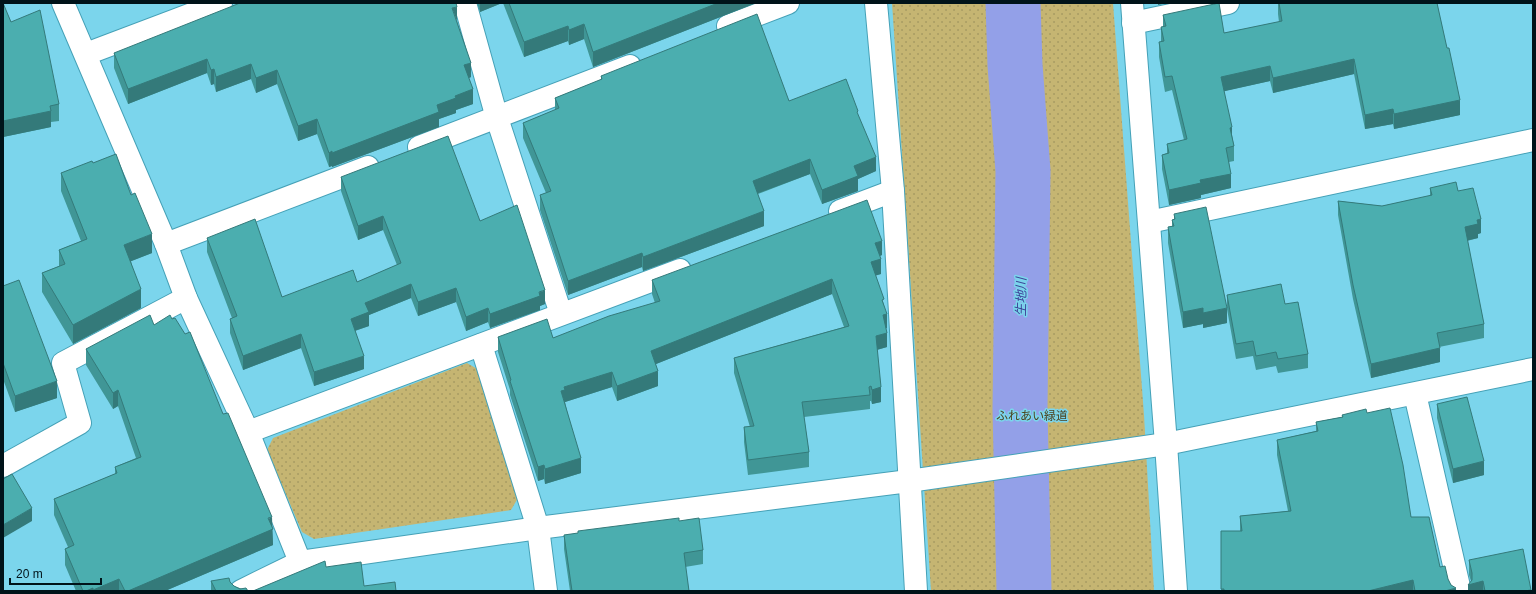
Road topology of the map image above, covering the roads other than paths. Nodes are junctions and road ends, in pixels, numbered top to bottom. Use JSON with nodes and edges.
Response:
{"nodes":[{"id":1,"x":63,"y":3,"type":"edge"},
{"id":2,"x":221,"y":3,"type":"edge"},
{"id":3,"x":465,"y":3,"type":"edge"},
{"id":4,"x":788,"y":3,"type":"edge"},
{"id":5,"x":876,"y":3,"type":"edge"},
{"id":6,"x":1228,"y":3,"type":"edge"},
{"id":7,"x":1132,"y":13,"type":"edge"},
{"id":8,"x":708,"y":35,"type":"edge"},
{"id":9,"x":86,"y":54,"type":"junction"},
{"id":10,"x":650,"y":58,"type":"edge"},
{"id":11,"x":497,"y":118,"type":"junction"},
{"id":12,"x":1533,"y":140,"type":"edge"},
{"id":13,"x":893,"y":191,"type":"junction"},
{"id":14,"x":819,"y":218,"type":"edge"},
{"id":15,"x":1149,"y":222,"type":"junction"},
{"id":16,"x":166,"y":244,"type":"junction"},
{"id":17,"x":701,"y":262,"type":"edge"},
{"id":18,"x":186,"y":298,"type":"junction"},
{"id":19,"x":561,"y":314,"type":"junction"},
{"id":20,"x":481,"y":345,"type":"junction"},
{"id":21,"x":1533,"y":369,"type":"edge"},
{"id":22,"x":1415,"y":394,"type":"junction"},
{"id":23,"x":248,"y":432,"type":"junction"},
{"id":24,"x":1158,"y":445,"type":"junction"},
{"id":25,"x":3,"y":466,"type":"edge"},
{"id":26,"x":918,"y":480,"type":"junction"},
{"id":27,"x":538,"y":528,"type":"junction"},
{"id":28,"x":300,"y":562,"type":"junction"},
{"id":29,"x":241,"y":591,"type":"edge"},
{"id":30,"x":546,"y":591,"type":"edge"},
{"id":31,"x":916,"y":591,"type":"edge"},
{"id":32,"x":1176,"y":591,"type":"edge"},
{"id":33,"x":1460,"y":591,"type":"edge"}],
"edges":[{"from":1,"to":9,"type":"street"},
{"from":2,"to":9,"type":"street"},
{"from":3,"to":11,"type":"street"},
{"from":4,"to":8,"type":"street"},
{"from":5,"to":13,"type":"street"},
{"from":6,"to":7,"type":"street"},
{"from":7,"to":15,"type":"street"},
{"from":9,"to":16,"type":"street"},
{"from":10,"to":11,"type":"street"},
{"from":11,"to":16,"type":"street"},
{"from":11,"to":19,"type":"street"},
{"from":12,"to":15,"type":"street"},
{"from":13,"to":14,"type":"street"},
{"from":13,"to":26,"type":"street"},
{"from":15,"to":24,"type":"street"},
{"from":16,"to":18,"type":"street"},
{"from":17,"to":19,"type":"street"},
{"from":18,"to":23,"type":"street"},
{"from":18,"to":25,"type":"street"},
{"from":19,"to":20,"type":"street"},
{"from":20,"to":23,"type":"street"},
{"from":20,"to":27,"type":"street"},
{"from":21,"to":22,"type":"street"},
{"from":22,"to":24,"type":"street"},
{"from":22,"to":33,"type":"street"},
{"from":23,"to":28,"type":"street"},
{"from":24,"to":26,"type":"street"},
{"from":24,"to":32,"type":"street"},
{"from":26,"to":27,"type":"street"},
{"from":26,"to":31,"type":"street"},
{"from":27,"to":28,"type":"street"},
{"from":27,"to":30,"type":"street"},
{"from":28,"to":29,"type":"street"}]}
